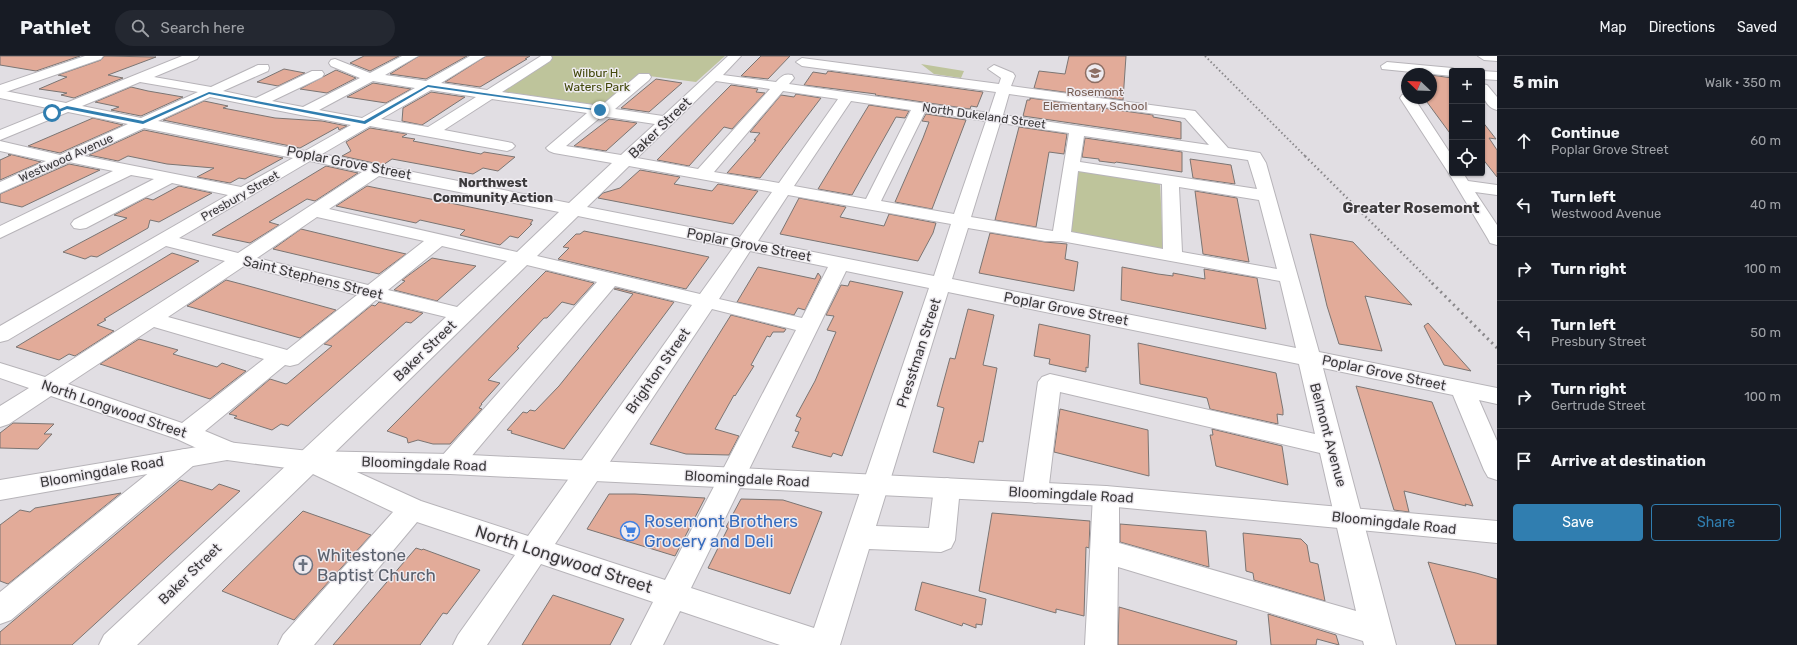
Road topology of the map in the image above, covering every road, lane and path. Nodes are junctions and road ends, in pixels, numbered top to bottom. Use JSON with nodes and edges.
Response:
{"nodes":[{"id":1,"x":82,"y":56,"type":"edge"},
{"id":2,"x":97,"y":56,"type":"edge"},
{"id":3,"x":192,"y":56,"type":"edge"},
{"id":4,"x":412,"y":56,"type":"edge"},
{"id":5,"x":479,"y":56,"type":"edge"},
{"id":6,"x":735,"y":56,"type":"edge"},
{"id":7,"x":1484,"y":56,"type":"edge"},
{"id":8,"x":1497,"y":57,"type":"edge"},
{"id":9,"x":546,"y":58,"type":"dead end"},
{"id":10,"x":804,"y":59,"type":"edge"},
{"id":11,"x":335,"y":63,"type":"dead end"},
{"id":12,"x":263,"y":68,"type":"dead end"},
{"id":13,"x":1409,"y":68,"type":"edge"},
{"id":14,"x":994,"y":69,"type":"dead end"},
{"id":15,"x":1437,"y":71,"type":"edge"},
{"id":16,"x":1449,"y":72,"type":"edge"},
{"id":17,"x":316,"y":74,"type":"dead end"},
{"id":18,"x":1485,"y":75,"type":"edge"},
{"id":19,"x":1497,"y":76,"type":"edge"},
{"id":20,"x":371,"y":77,"type":"junction"},
{"id":21,"x":644,"y":77,"type":"dead end"},
{"id":22,"x":713,"y":77,"type":"junction"},
{"id":23,"x":139,"y":78,"type":"junction"},
{"id":24,"x":428,"y":86,"type":"junction"},
{"id":25,"x":0,"y":87,"type":"edge"},
{"id":26,"x":779,"y":87,"type":"junction"},
{"id":27,"x":1401,"y":88,"type":"edge"},
{"id":28,"x":1004,"y":89,"type":"junction"},
{"id":29,"x":0,"y":90,"type":"edge"},
{"id":30,"x":211,"y":92,"type":"junction"},
{"id":31,"x":1485,"y":92,"type":"edge"},
{"id":32,"x":0,"y":94,"type":"edge"},
{"id":33,"x":488,"y":95,"type":"junction"},
{"id":34,"x":847,"y":97,"type":"junction"},
{"id":35,"x":258,"y":102,"type":"junction"},
{"id":36,"x":1411,"y":104,"type":"edge"},
{"id":37,"x":1497,"y":106,"type":"edge"},
{"id":38,"x":67,"y":107,"type":"junction"},
{"id":39,"x":920,"y":107,"type":"junction"},
{"id":40,"x":602,"y":110,"type":"junction"},
{"id":41,"x":306,"y":111,"type":"junction"},
{"id":42,"x":995,"y":118,"type":"junction"},
{"id":43,"x":667,"y":121,"type":"junction"},
{"id":44,"x":366,"y":122,"type":"junction"},
{"id":45,"x":143,"y":123,"type":"junction"},
{"id":46,"x":1077,"y":130,"type":"junction"},
{"id":47,"x":431,"y":132,"type":"junction"},
{"id":48,"x":0,"y":144,"type":"edge"},
{"id":49,"x":507,"y":146,"type":"dead end"},
{"id":50,"x":1222,"y":150,"type":"junction"},
{"id":51,"x":309,"y":155,"type":"junction"},
{"id":52,"x":1254,"y":156,"type":"joint"},
{"id":53,"x":64,"y":158,"type":"junction"},
{"id":54,"x":624,"y":161,"type":"junction"},
{"id":55,"x":1449,"y":163,"type":"edge"},
{"id":56,"x":1071,"y":165,"type":"junction"},
{"id":57,"x":378,"y":169,"type":"junction"},
{"id":58,"x":128,"y":170,"type":"junction"},
{"id":59,"x":702,"y":175,"type":"junction"},
{"id":60,"x":171,"y":177,"type":"junction"},
{"id":61,"x":1459,"y":179,"type":"edge"},
{"id":62,"x":1170,"y":180,"type":"junction"},
{"id":63,"x":0,"y":188,"type":"edge"},
{"id":64,"x":783,"y":190,"type":"junction"},
{"id":65,"x":1497,"y":190,"type":"edge"},
{"id":66,"x":244,"y":193,"type":"junction"},
{"id":67,"x":1267,"y":196,"type":"junction"},
{"id":68,"x":871,"y":205,"type":"junction"},
{"id":69,"x":574,"y":209,"type":"junction"},
{"id":70,"x":314,"y":211,"type":"junction"},
{"id":71,"x":962,"y":221,"type":"junction"},
{"id":72,"x":80,"y":224,"type":"dead end"},
{"id":73,"x":0,"y":233,"type":"edge"},
{"id":74,"x":1061,"y":236,"type":"junction"},
{"id":75,"x":1497,"y":238,"type":"edge"},
{"id":76,"x":164,"y":240,"type":"junction"},
{"id":77,"x":437,"y":240,"type":"junction"},
{"id":78,"x":745,"y":244,"type":"junction"},
{"id":79,"x":1173,"y":256,"type":"junction"},
{"id":80,"x":522,"y":258,"type":"junction"},
{"id":81,"x":241,"y":259,"type":"junction"},
{"id":82,"x":840,"y":263,"type":"junction"},
{"id":83,"x":1289,"y":277,"type":"junction"},
{"id":84,"x":610,"y":280,"type":"junction"},
{"id":85,"x":941,"y":284,"type":"junction"},
{"id":86,"x":371,"y":292,"type":"junction"},
{"id":87,"x":705,"y":302,"type":"junction"},
{"id":88,"x":462,"y":315,"type":"junction"},
{"id":89,"x":151,"y":319,"type":"junction"},
{"id":90,"x":808,"y":326,"type":"junction"},
{"id":91,"x":0,"y":336,"type":"edge"},
{"id":92,"x":282,"y":356,"type":"junction"},
{"id":93,"x":1307,"y":357,"type":"junction"},
{"id":94,"x":0,"y":370,"type":"edge"},
{"id":95,"x":48,"y":386,"type":"junction"},
{"id":96,"x":1462,"y":389,"type":"junction"},
{"id":97,"x":1497,"y":396,"type":"edge"},
{"id":98,"x":0,"y":418,"type":"edge"},
{"id":99,"x":185,"y":445,"type":"junction"},
{"id":100,"x":1330,"y":446,"type":"junction"},
{"id":101,"x":309,"y":461,"type":"junction"},
{"id":102,"x":450,"y":464,"type":"junction"},
{"id":103,"x":1497,"y":470,"type":"edge"},
{"id":104,"x":589,"y":471,"type":"junction"},
{"id":105,"x":732,"y":478,"type":"junction"},
{"id":106,"x":876,"y":484,"type":"junction"},
{"id":107,"x":947,"y":488,"type":"junction"},
{"id":108,"x":4,"y":491,"type":"edge"},
{"id":109,"x":1035,"y":493,"type":"junction"},
{"id":110,"x":1106,"y":496,"type":"junction"},
{"id":111,"x":412,"y":509,"type":"junction"},
{"id":112,"x":1349,"y":518,"type":"junction"},
{"id":113,"x":1497,"y":532,"type":"edge"},
{"id":114,"x":859,"y":537,"type":"junction"},
{"id":115,"x":534,"y":550,"type":"junction"},
{"id":116,"x":1105,"y":551,"type":"junction"},
{"id":117,"x":673,"y":595,"type":"junction"},
{"id":118,"x":0,"y":610,"type":"edge"},
{"id":119,"x":1378,"y":638,"type":"edge"},
{"id":120,"x":115,"y":645,"type":"edge"},
{"id":121,"x":294,"y":645,"type":"edge"},
{"id":122,"x":469,"y":645,"type":"edge"},
{"id":123,"x":647,"y":645,"type":"edge"},
{"id":124,"x":824,"y":645,"type":"edge"},
{"id":125,"x":1101,"y":645,"type":"edge"}],
"edges":[{"from":1,"to":25,"type":"street"},
{"from":2,"to":29,"type":"street"},
{"from":3,"to":23,"type":"street"},
{"from":4,"to":20,"type":"street"},
{"from":5,"to":24,"type":"street","name":"Presbury Street"},
{"from":6,"to":22,"type":"street","name":"Baker Street"},
{"from":7,"to":8,"type":"street"},
{"from":9,"to":33,"type":"street"},
{"from":10,"to":26,"type":"street"},
{"from":10,"to":28,"type":"street"},
{"from":11,"to":20,"type":"street"},
{"from":12,"to":30,"type":"street","name":"Westwood Avenue"},
{"from":13,"to":27,"type":"street"},
{"from":14,"to":28,"type":"street","name":"Presstman Street"},
{"from":15,"to":16,"type":"street"},
{"from":17,"to":35,"type":"street"},
{"from":18,"to":19,"type":"street"},
{"from":20,"to":24,"type":"street"},
{"from":20,"to":41,"type":"street"},
{"from":21,"to":40,"type":"street"},
{"from":22,"to":26,"type":"street","name":"North Dukeland Street"},
{"from":22,"to":43,"type":"street","name":"Baker Street"},
{"from":23,"to":30,"type":"street"},
{"from":23,"to":38,"type":"street"},
{"from":24,"to":33,"type":"street"},
{"from":24,"to":44,"type":"street","name":"Presbury Street"},
{"from":26,"to":34,"type":"street","name":"North Dukeland Street"},
{"from":26,"to":59,"type":"street"},
{"from":28,"to":42,"type":"street","name":"Presstman Street"},
{"from":28,"to":50,"type":"street"},
{"from":30,"to":35,"type":"street"},
{"from":30,"to":45,"type":"street","name":"Westwood Avenue"},
{"from":31,"to":37,"type":"street"},
{"from":32,"to":38,"type":"street","name":"Poplar Grove Street"},
{"from":33,"to":40,"type":"street"},
{"from":33,"to":47,"type":"street"},
{"from":34,"to":39,"type":"street","name":"North Dukeland Street"},
{"from":34,"to":64,"type":"street","name":"Brighton Street"},
{"from":35,"to":41,"type":"street"},
{"from":36,"to":55,"type":"street"},
{"from":38,"to":45,"type":"street","name":"Poplar Grove Street"},
{"from":38,"to":48,"type":"street"},
{"from":39,"to":42,"type":"street","name":"North Dukeland Street"},
{"from":39,"to":68,"type":"street"},
{"from":40,"to":43,"type":"street"},
{"from":40,"to":54,"type":"street"},
{"from":41,"to":44,"type":"street"},
{"from":42,"to":46,"type":"street","name":"North Dukeland Street"},
{"from":42,"to":71,"type":"street","name":"Presstman Street"},
{"from":43,"to":54,"type":"street","name":"Baker Street"},
{"from":44,"to":47,"type":"street"},
{"from":44,"to":51,"type":"street","name":"Presbury Street"},
{"from":45,"to":51,"type":"street","name":"Poplar Grove Street"},
{"from":45,"to":53,"type":"street","name":"Westwood Avenue"},
{"from":46,"to":50,"type":"street","name":"North Dukeland Street"},
{"from":46,"to":56,"type":"street"},
{"from":47,"to":49,"type":"street"},
{"from":48,"to":53,"type":"street"},
{"from":50,"to":52,"type":"street","name":"North Dukeland Street"},
{"from":51,"to":57,"type":"street","name":"Poplar Grove Street"},
{"from":51,"to":66,"type":"street","name":"Presbury Street"},
{"from":52,"to":67,"type":"street","name":"Belmont Avenue"},
{"from":53,"to":58,"type":"street"},
{"from":53,"to":63,"type":"street","name":"Westwood Avenue"},
{"from":54,"to":59,"type":"street"},
{"from":54,"to":69,"type":"street","name":"Baker Street"},
{"from":56,"to":62,"type":"street"},
{"from":56,"to":74,"type":"street"},
{"from":57,"to":69,"type":"street","name":"Poplar Grove Street"},
{"from":57,"to":70,"type":"street"},
{"from":58,"to":60,"type":"street"},
{"from":58,"to":73,"type":"street"},
{"from":59,"to":64,"type":"street"},
{"from":60,"to":66,"type":"street"},
{"from":60,"to":72,"type":"street"},
{"from":61,"to":65,"type":"street"},
{"from":61,"to":75,"type":"street"},
{"from":62,"to":67,"type":"street"},
{"from":62,"to":79,"type":"street"},
{"from":64,"to":68,"type":"street"},
{"from":64,"to":78,"type":"street","name":"Brighton Street"},
{"from":66,"to":76,"type":"street","name":"Presbury Street"},
{"from":67,"to":83,"type":"street","name":"Belmont Avenue"},
{"from":68,"to":71,"type":"street"},
{"from":69,"to":78,"type":"street","name":"Poplar Grove Street"},
{"from":69,"to":80,"type":"street","name":"Baker Street"},
{"from":70,"to":77,"type":"street"},
{"from":70,"to":81,"type":"street"},
{"from":71,"to":74,"type":"street"},
{"from":71,"to":85,"type":"street","name":"Presstman Street"},
{"from":74,"to":79,"type":"street"},
{"from":76,"to":81,"type":"street","name":"Saint Stephens Street"},
{"from":76,"to":91,"type":"street","name":"Presbury Street"},
{"from":77,"to":80,"type":"street"},
{"from":77,"to":86,"type":"street"},
{"from":78,"to":82,"type":"street","name":"Poplar Grove Street"},
{"from":78,"to":87,"type":"street","name":"Brighton Street"},
{"from":79,"to":83,"type":"street"},
{"from":80,"to":84,"type":"street"},
{"from":80,"to":88,"type":"street","name":"Baker Street"},
{"from":81,"to":86,"type":"street","name":"Saint Stephens Street"},
{"from":81,"to":89,"type":"street"},
{"from":82,"to":85,"type":"street","name":"Poplar Grove Street"},
{"from":82,"to":90,"type":"street"},
{"from":83,"to":93,"type":"street","name":"Belmont Avenue"},
{"from":84,"to":87,"type":"street"},
{"from":84,"to":102,"type":"street"},
{"from":85,"to":93,"type":"street","name":"Poplar Grove Street"},
{"from":85,"to":106,"type":"street","name":"Presstman Street"},
{"from":86,"to":88,"type":"street","name":"Saint Stephens Street"},
{"from":86,"to":92,"type":"street"},
{"from":87,"to":90,"type":"street"},
{"from":87,"to":104,"type":"street","name":"Brighton Street"},
{"from":88,"to":101,"type":"street","name":"Baker Street"},
{"from":89,"to":92,"type":"street"},
{"from":89,"to":95,"type":"street"},
{"from":90,"to":105,"type":"street"},
{"from":92,"to":99,"type":"street"},
{"from":93,"to":96,"type":"street","name":"Poplar Grove Street"},
{"from":93,"to":100,"type":"street","name":"Belmont Avenue"},
{"from":94,"to":95,"type":"street","name":"North Longwood Street"},
{"from":95,"to":98,"type":"street"},
{"from":95,"to":99,"type":"street","name":"North Longwood Street"},
{"from":96,"to":97,"type":"street","name":"Poplar Grove Street"},
{"from":96,"to":103,"type":"street"},
{"from":99,"to":101,"type":"street","name":"Bloomingdale Road"},
{"from":99,"to":108,"type":"street","name":"Bloomingdale Road"},
{"from":99,"to":118,"type":"street"},
{"from":100,"to":109,"type":"street"},
{"from":100,"to":112,"type":"street","name":"Belmont Avenue"},
{"from":101,"to":102,"type":"street","name":"Bloomingdale Road"},
{"from":101,"to":111,"type":"street","name":"North Longwood Street"},
{"from":101,"to":120,"type":"street","name":"Baker Street"},
{"from":102,"to":104,"type":"street","name":"Bloomingdale Road"},
{"from":104,"to":105,"type":"street","name":"Bloomingdale Road"},
{"from":104,"to":115,"type":"street","name":"Brighton Street"},
{"from":105,"to":106,"type":"street","name":"Bloomingdale Road"},
{"from":105,"to":117,"type":"street"},
{"from":106,"to":107,"type":"street","name":"Bloomingdale Road"},
{"from":106,"to":114,"type":"street","name":"Presstman Street"},
{"from":107,"to":109,"type":"street","name":"Bloomingdale Road"},
{"from":107,"to":114,"type":"street"},
{"from":109,"to":110,"type":"street","name":"Bloomingdale Road"},
{"from":110,"to":112,"type":"street","name":"Bloomingdale Road"},
{"from":110,"to":116,"type":"street"},
{"from":111,"to":115,"type":"street","name":"North Longwood Street"},
{"from":111,"to":121,"type":"street"},
{"from":112,"to":113,"type":"street","name":"Bloomingdale Road"},
{"from":112,"to":119,"type":"street","name":"Belmont Avenue"},
{"from":114,"to":124,"type":"street","name":"Presstman Street"},
{"from":115,"to":117,"type":"street","name":"North Longwood Street"},
{"from":115,"to":122,"type":"street","name":"Brighton Street"},
{"from":116,"to":119,"type":"street"},
{"from":116,"to":125,"type":"street"},
{"from":117,"to":123,"type":"street"},
{"from":117,"to":124,"type":"street","name":"North Longwood Street"}]}
